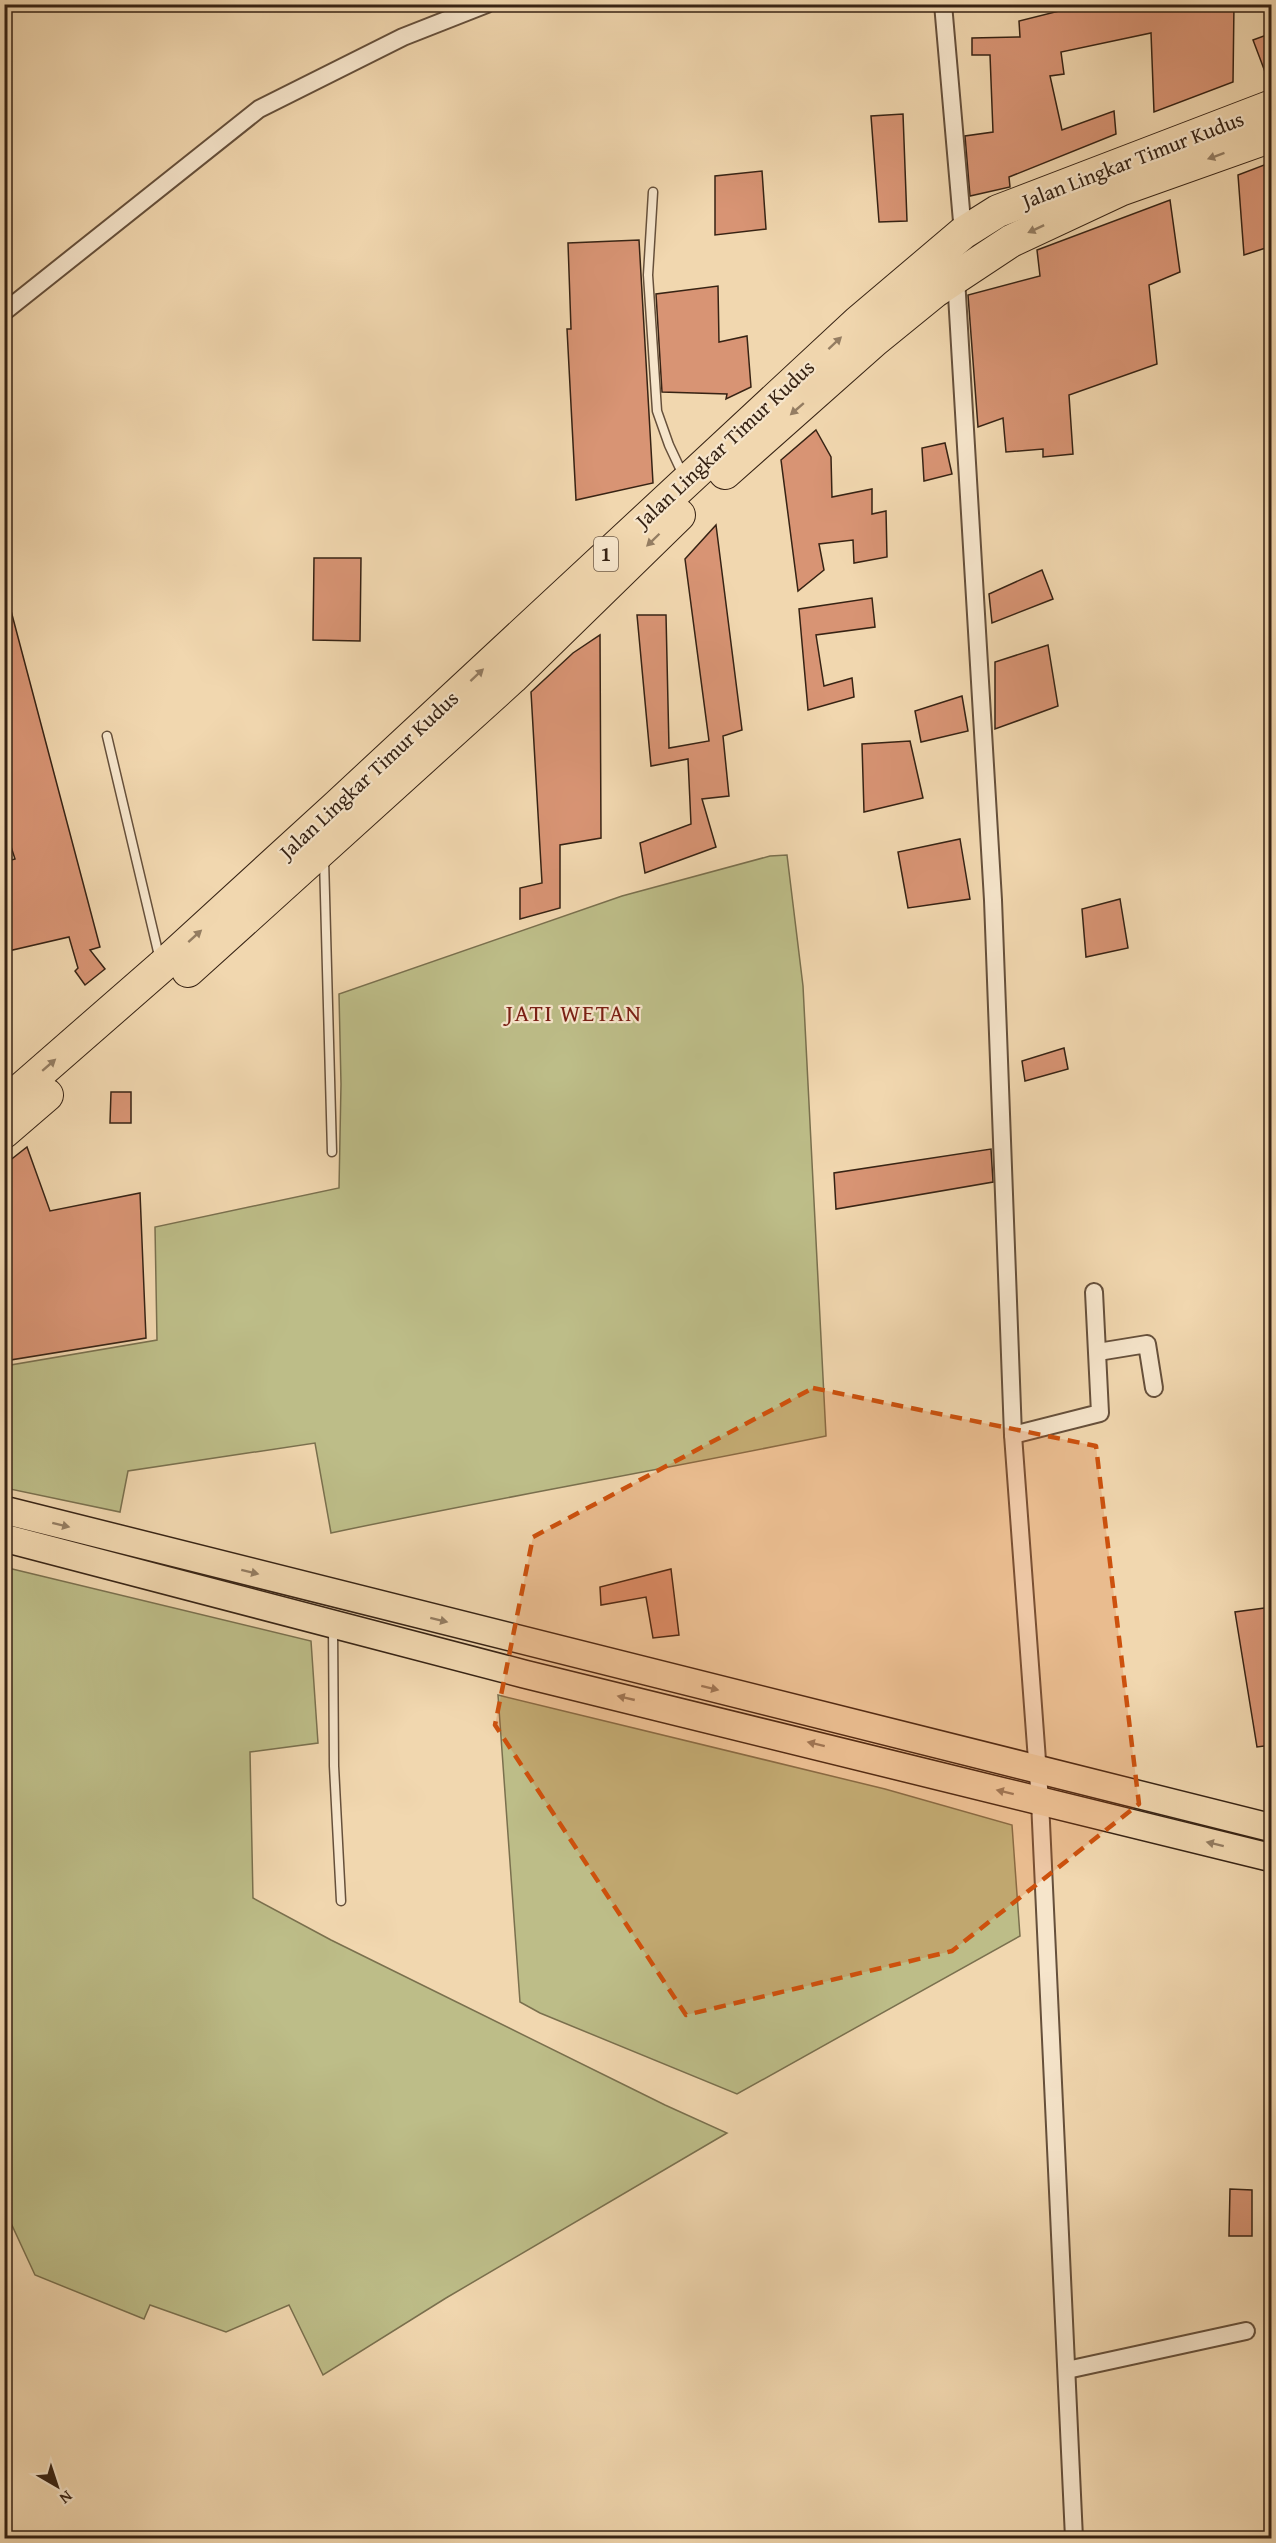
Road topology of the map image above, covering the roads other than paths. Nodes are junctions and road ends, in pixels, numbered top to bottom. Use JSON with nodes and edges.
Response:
{"nodes":[{"id":1,"x":487,"y":4,"type":"edge"},
{"id":2,"x":942,"y":4,"type":"edge"},
{"id":3,"x":1272,"y":106,"type":"edge"},
{"id":4,"x":1272,"y":136,"type":"edge"},
{"id":5,"x":653,"y":192,"type":"dead end"},
{"id":6,"x":963,"y":233,"type":"junction"},
{"id":7,"x":956,"y":278,"type":"junction"},
{"id":8,"x":4,"y":312,"type":"edge"},
{"id":9,"x":686,"y":480,"type":"junction"},
{"id":10,"x":106,"y":736,"type":"dead end"},
{"id":11,"x":324,"y":850,"type":"junction"},
{"id":12,"x":162,"y":966,"type":"junction"},
{"id":13,"x":4,"y":1104,"type":"edge"},
{"id":14,"x":4,"y":1132,"type":"edge"},
{"id":15,"x":332,"y":1152,"type":"dead end"},
{"id":16,"x":1094,"y":1292,"type":"dead end"},
{"id":17,"x":1098,"y":1352,"type":"junction"},
{"id":18,"x":1154,"y":1388,"type":"dead end"},
{"id":19,"x":1013,"y":1435,"type":"junction"},
{"id":20,"x":4,"y":1510,"type":"edge"},
{"id":21,"x":4,"y":1538,"type":"edge"},
{"id":22,"x":333,"y":1624,"type":"junction"},
{"id":23,"x":1037,"y":1770,"type":"junction"},
{"id":24,"x":1040,"y":1801,"type":"junction"},
{"id":25,"x":1272,"y":1828,"type":"edge"},
{"id":26,"x":1272,"y":1858,"type":"edge"},
{"id":27,"x":341,"y":1901,"type":"dead end"},
{"id":28,"x":1246,"y":2331,"type":"dead end"},
{"id":29,"x":1066,"y":2370,"type":"junction"},
{"id":30,"x":1074,"y":2538,"type":"edge"}],
"edges":[{"from":1,"to":8,"type":"street"},
{"from":2,"to":6,"type":"street"},
{"from":3,"to":6,"type":"highway","name":"Jalan Lingkar Timur Kudus","number":"1"},
{"from":4,"to":7,"type":"highway","name":"Jalan Lingkar Timur Kudus","number":"1","one_way":true},
{"from":5,"to":9,"type":"lane"},
{"from":9,"to":6,"type":"highway","name":"Jalan Lingkar Timur Kudus","number":"1","one_way":true},
{"from":7,"to":11,"type":"highway","name":"Jalan Lingkar Timur Kudus","number":"1","one_way":true},
{"from":7,"to":19,"type":"street"},
{"from":12,"to":9,"type":"highway","name":"Jalan Lingkar Timur Kudus","number":"1","one_way":true},
{"from":10,"to":12,"type":"lane"},
{"from":11,"to":14,"type":"highway","name":"Jalan Lingkar Timur Kudus","number":"1"},
{"from":11,"to":15,"type":"lane"},
{"from":13,"to":12,"type":"highway","name":"Jalan Lingkar Timur Kudus","number":"1","one_way":true},
{"from":16,"to":17,"type":"street"},
{"from":17,"to":18,"type":"street"},
{"from":17,"to":19,"type":"street"},
{"from":19,"to":23,"type":"street"},
{"from":20,"to":23,"type":"main road","one_way":true},
{"from":21,"to":22,"type":"main road"},
{"from":24,"to":22,"type":"main road","one_way":true},
{"from":22,"to":27,"type":"lane"},
{"from":23,"to":24,"type":"street"},
{"from":23,"to":25,"type":"main road"},
{"from":26,"to":24,"type":"main road","one_way":true},
{"from":24,"to":29,"type":"street"},
{"from":28,"to":29,"type":"street"},
{"from":29,"to":30,"type":"street"}]}
